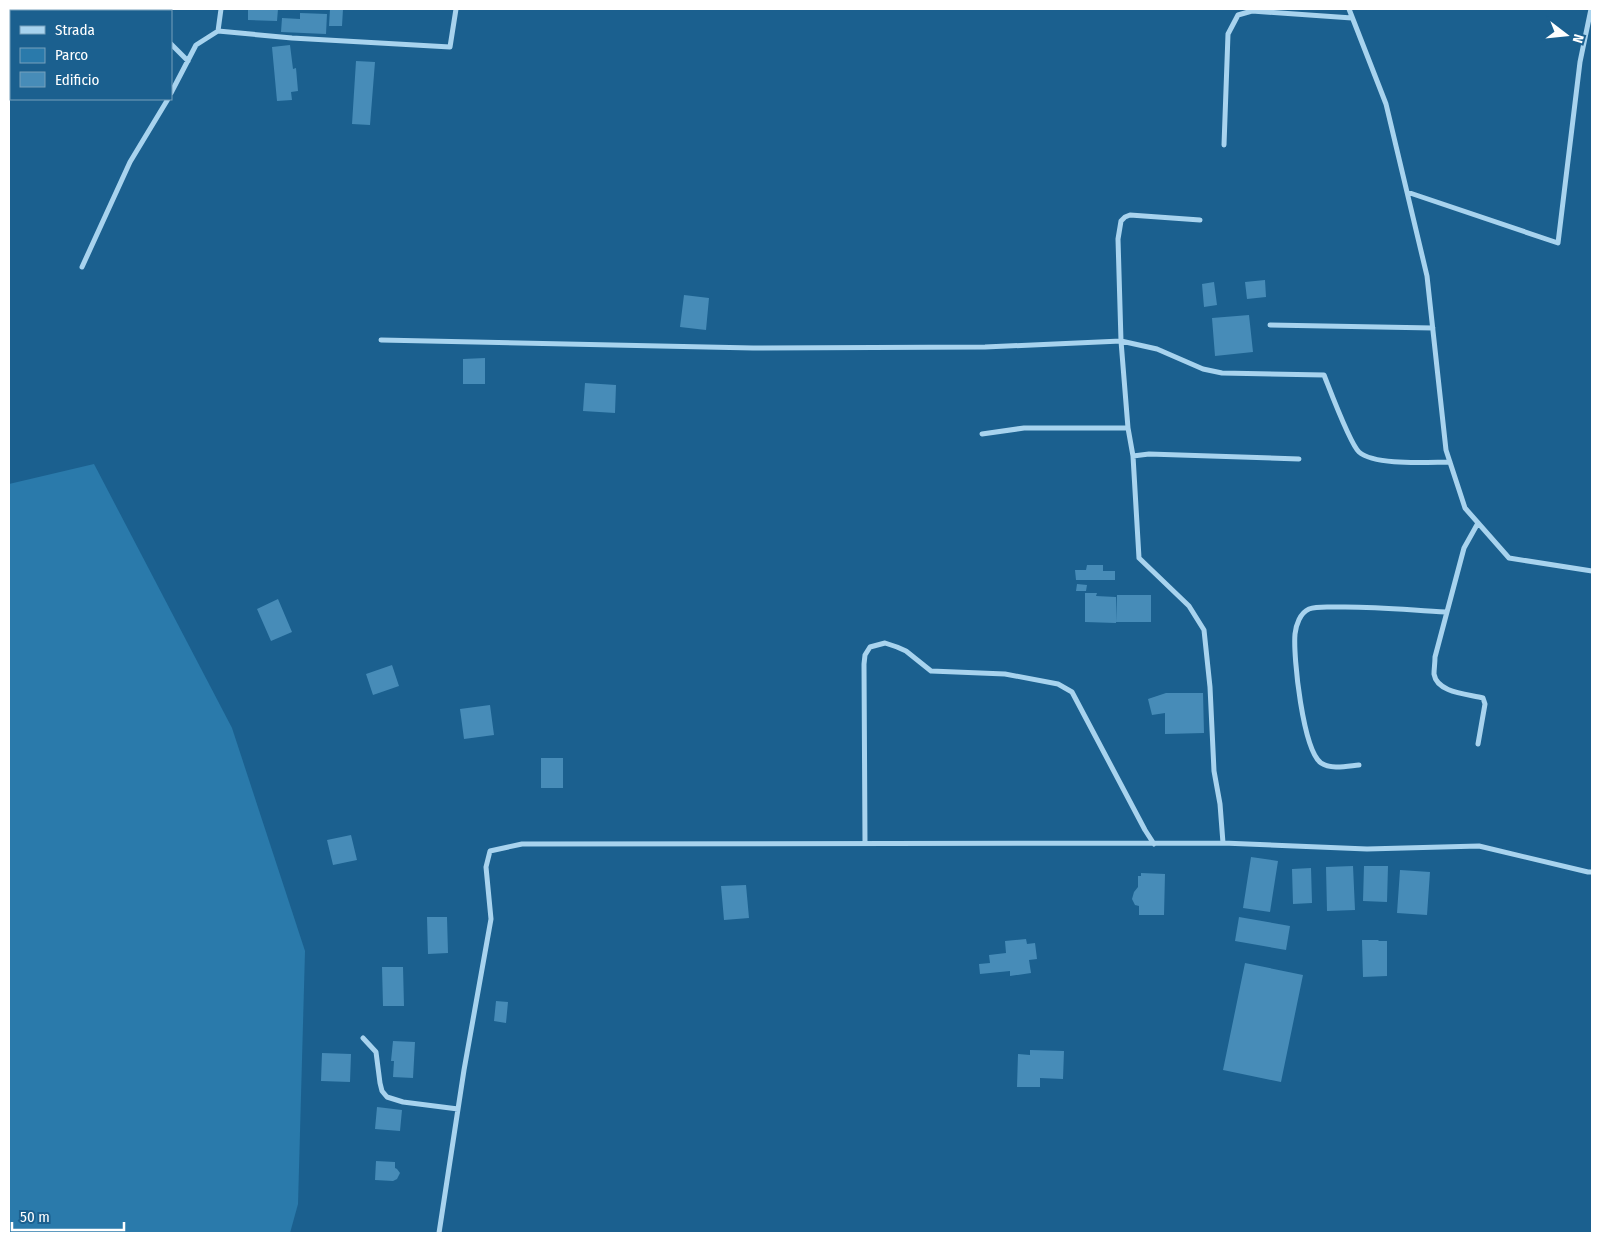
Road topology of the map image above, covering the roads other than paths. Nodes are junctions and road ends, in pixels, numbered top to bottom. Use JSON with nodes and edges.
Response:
{"nodes":[{"id":1,"x":221,"y":9,"type":"edge"},
{"id":2,"x":456,"y":9,"type":"edge"},
{"id":3,"x":1349,"y":9,"type":"edge"},
{"id":4,"x":1592,"y":9,"type":"edge"},
{"id":5,"x":1352,"y":18,"type":"junction"},
{"id":6,"x":218,"y":31,"type":"junction"},
{"id":7,"x":172,"y":45,"type":"edge"},
{"id":8,"x":188,"y":61,"type":"junction"},
{"id":9,"x":172,"y":91,"type":"edge"},
{"id":10,"x":167,"y":100,"type":"edge"},
{"id":11,"x":1224,"y":145,"type":"dead end"},
{"id":12,"x":1407,"y":192,"type":"junction"},
{"id":13,"x":1200,"y":220,"type":"dead end"},
{"id":14,"x":82,"y":267,"type":"dead end"},
{"id":15,"x":1270,"y":325,"type":"dead end"},
{"id":16,"x":1433,"y":328,"type":"junction"},
{"id":17,"x":381,"y":340,"type":"dead end"},
{"id":18,"x":1121,"y":340,"type":"junction"},
{"id":19,"x":1128,"y":428,"type":"junction"},
{"id":20,"x":982,"y":434,"type":"dead end"},
{"id":21,"x":1133,"y":456,"type":"junction"},
{"id":22,"x":1299,"y":458,"type":"dead end"},
{"id":23,"x":1450,"y":462,"type":"junction"},
{"id":24,"x":1478,"y":523,"type":"junction"},
{"id":25,"x":1592,"y":571,"type":"edge"},
{"id":26,"x":1446,"y":612,"type":"junction"},
{"id":27,"x":1478,"y":744,"type":"dead end"},
{"id":28,"x":1359,"y":765,"type":"dead end"},
{"id":29,"x":865,"y":843,"type":"junction"},
{"id":30,"x":1223,"y":843,"type":"junction"},
{"id":31,"x":1154,"y":844,"type":"junction"},
{"id":32,"x":1592,"y":872,"type":"edge"},
{"id":33,"x":364,"y":1038,"type":"dead end"},
{"id":34,"x":458,"y":1109,"type":"junction"},
{"id":35,"x":439,"y":1233,"type":"edge"}],
"edges":[{"from":1,"to":6,"type":"street"},
{"from":2,"to":6,"type":"street"},
{"from":3,"to":5,"type":"street"},
{"from":4,"to":12,"type":"street"},
{"from":5,"to":11,"type":"street"},
{"from":5,"to":12,"type":"street"},
{"from":6,"to":8,"type":"street"},
{"from":7,"to":8,"type":"street"},
{"from":8,"to":9,"type":"street"},
{"from":10,"to":14,"type":"street"},
{"from":12,"to":16,"type":"street"},
{"from":13,"to":18,"type":"street"},
{"from":15,"to":16,"type":"street"},
{"from":16,"to":23,"type":"street"},
{"from":17,"to":18,"type":"street"},
{"from":18,"to":19,"type":"street"},
{"from":18,"to":23,"type":"street"},
{"from":19,"to":20,"type":"street"},
{"from":19,"to":21,"type":"street"},
{"from":21,"to":22,"type":"street"},
{"from":21,"to":30,"type":"street"},
{"from":23,"to":24,"type":"street"},
{"from":24,"to":25,"type":"street"},
{"from":24,"to":26,"type":"street"},
{"from":26,"to":27,"type":"street"},
{"from":26,"to":28,"type":"street"},
{"from":29,"to":31,"type":"street"},
{"from":29,"to":31,"type":"street"},
{"from":29,"to":34,"type":"street"},
{"from":30,"to":31,"type":"street"},
{"from":30,"to":32,"type":"street"},
{"from":33,"to":34,"type":"street"},
{"from":34,"to":35,"type":"street"}]}
